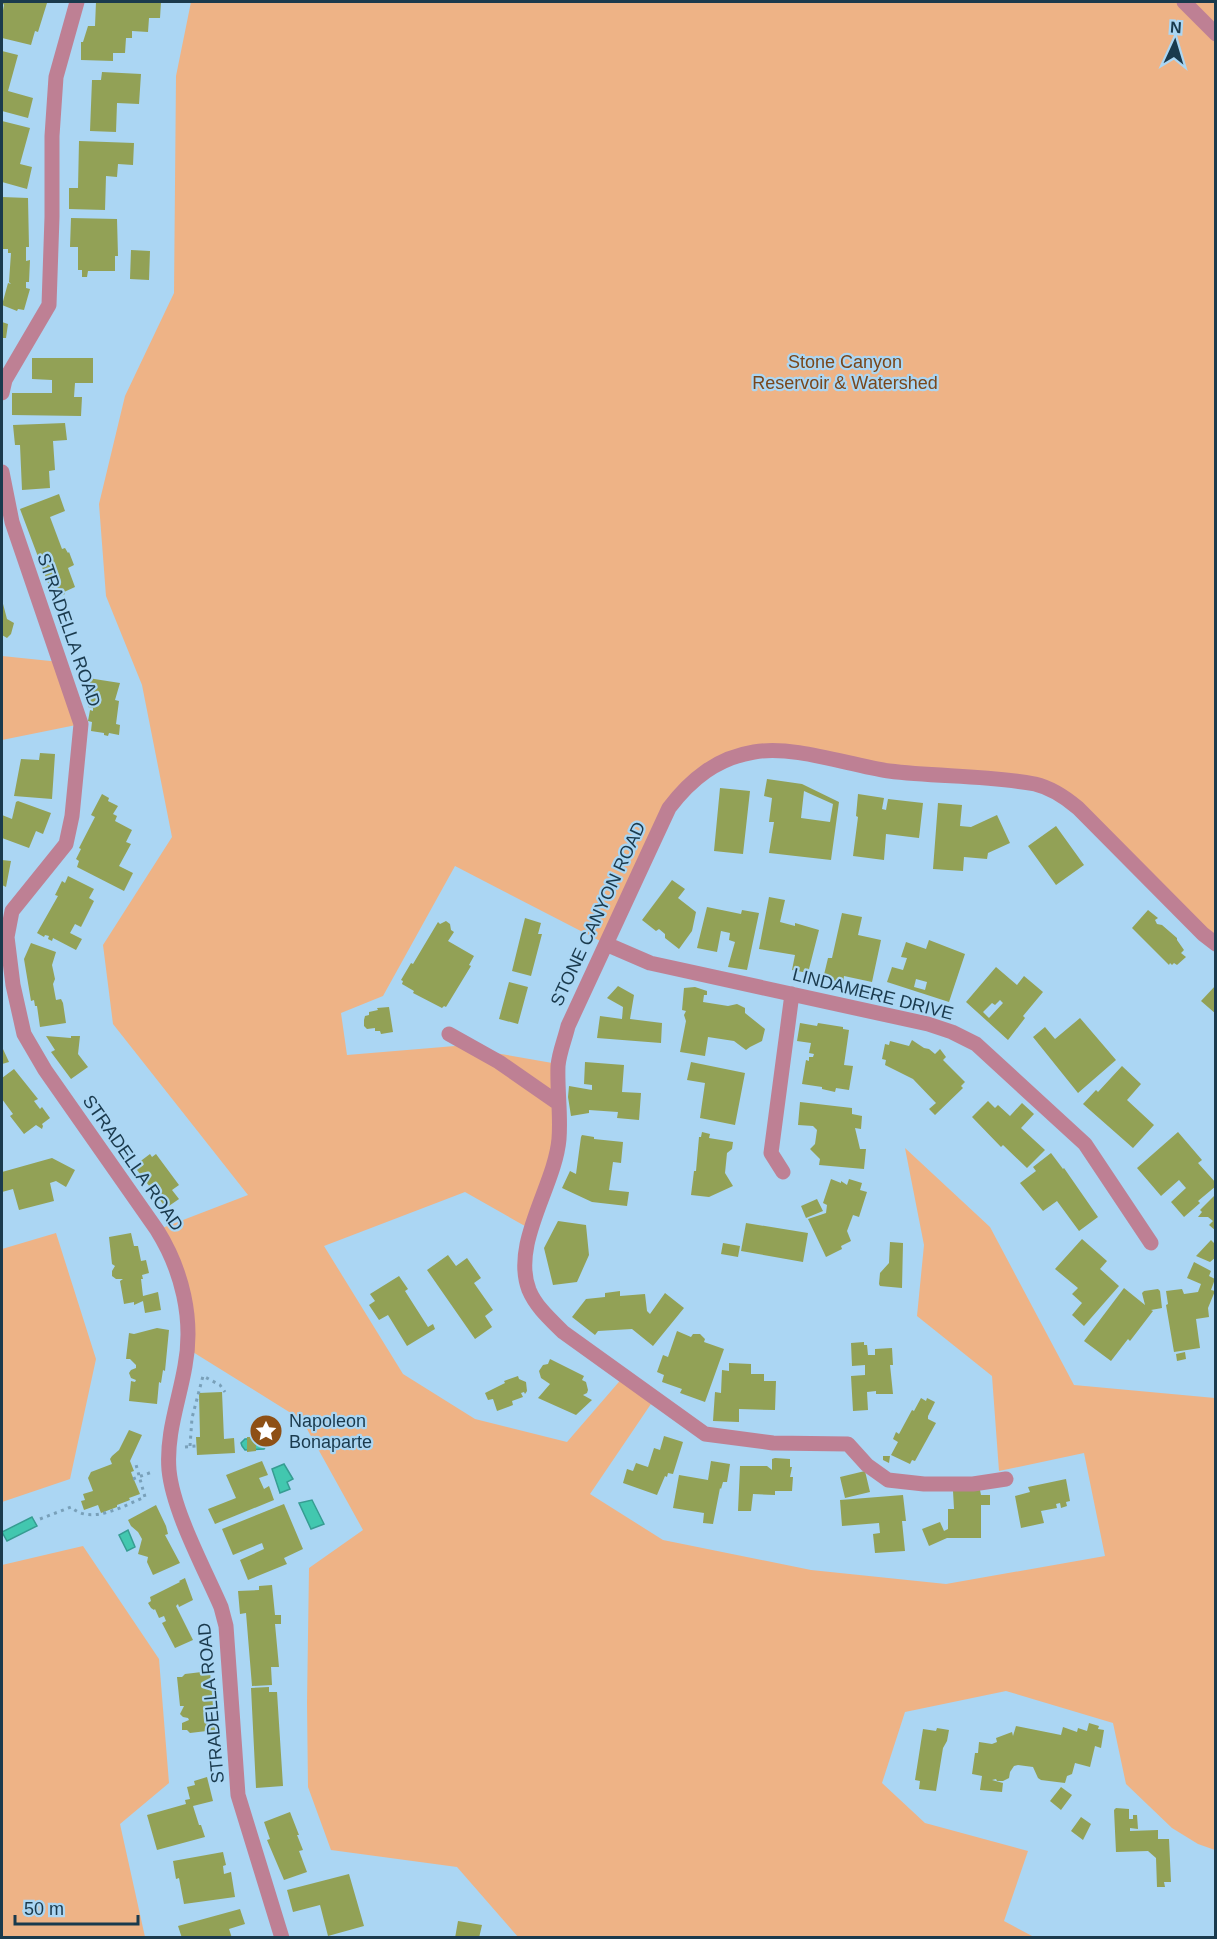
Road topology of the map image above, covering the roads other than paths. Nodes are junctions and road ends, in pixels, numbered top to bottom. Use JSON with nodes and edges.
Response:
{"nodes":[{"id":1,"x":77,"y":2,"type":"edge"},
{"id":2,"x":1184,"y":2,"type":"edge"},
{"id":3,"x":1215,"y":34,"type":"edge"},
{"id":4,"x":2,"y":393,"type":"edge"},
{"id":5,"x":2,"y":472,"type":"edge"},
{"id":6,"x":606,"y":944,"type":"junction"},
{"id":7,"x":1215,"y":944,"type":"edge"},
{"id":8,"x":792,"y":994,"type":"junction"},
{"id":9,"x":449,"y":1034,"type":"dead end"},
{"id":10,"x":558,"y":1103,"type":"junction"},
{"id":11,"x":783,"y":1172,"type":"dead end"},
{"id":12,"x":1151,"y":1243,"type":"dead end"},
{"id":13,"x":1006,"y":1479,"type":"dead end"},
{"id":14,"x":282,"y":1938,"type":"edge"}],
"edges":[{"from":1,"to":4,"type":"street"},
{"from":2,"to":3,"type":"street"},
{"from":5,"to":14,"type":"street","name":"STRADELLA ROAD"},
{"from":6,"to":7,"type":"street","name":"STONE CANYON ROAD"},
{"from":6,"to":8,"type":"street","name":"LINDAMERE DRIVE"},
{"from":6,"to":10,"type":"street","name":"STONE CANYON ROAD"},
{"from":8,"to":11,"type":"street"},
{"from":8,"to":12,"type":"street","name":"LINDAMERE DRIVE"},
{"from":9,"to":10,"type":"street"},
{"from":10,"to":13,"type":"street","name":"STONE CANYON ROAD"}]}
